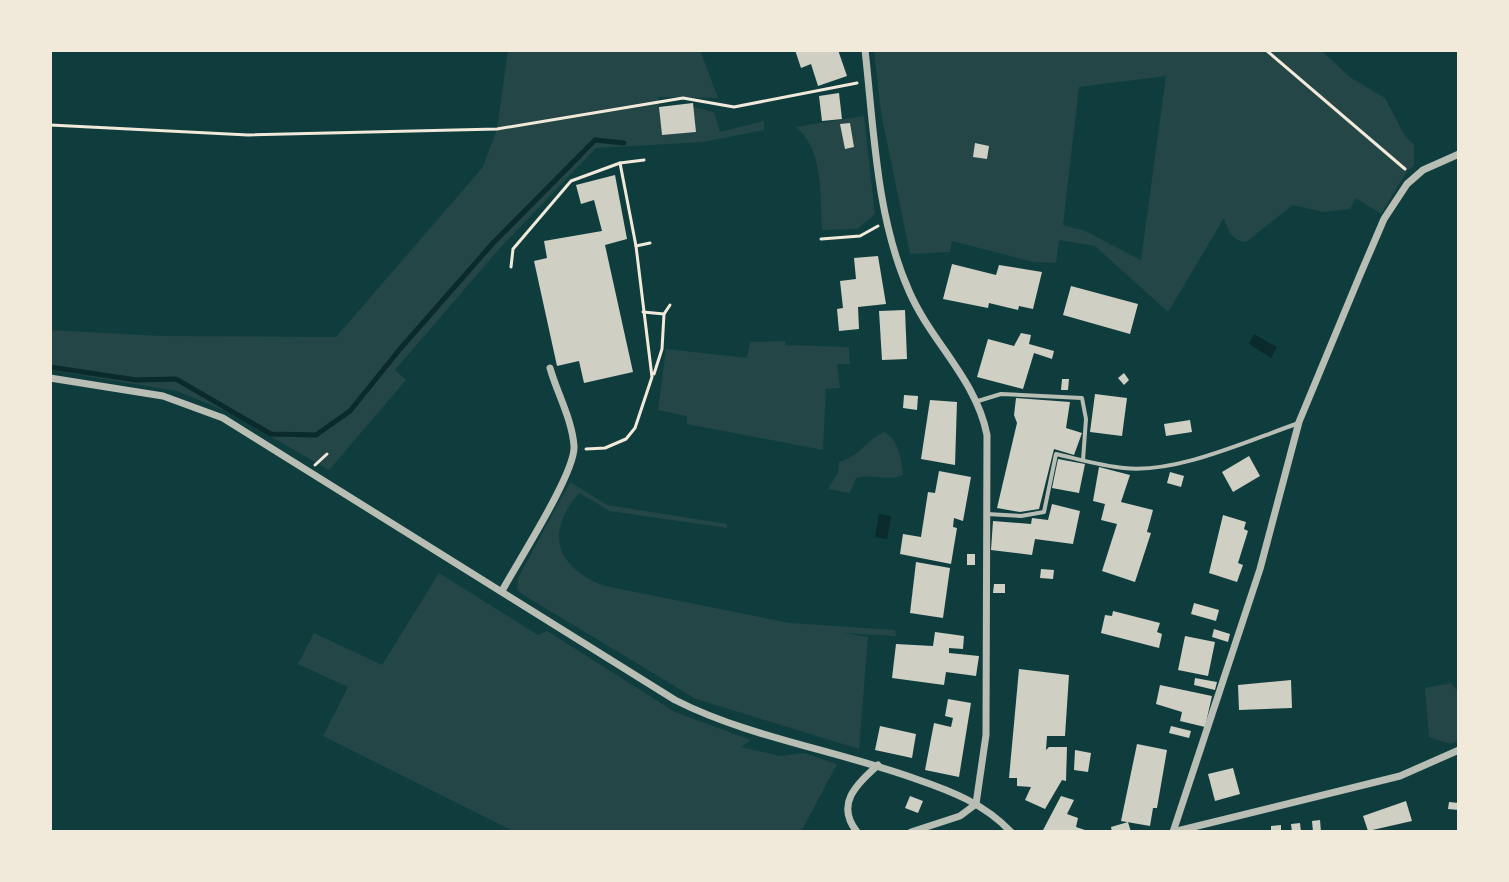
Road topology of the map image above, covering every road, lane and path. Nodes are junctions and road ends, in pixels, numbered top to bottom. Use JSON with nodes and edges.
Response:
{"nodes":[{"id":1,"x":865,"y":50,"type":"edge"},
{"id":2,"x":1266,"y":50,"type":"edge"},
{"id":3,"x":868,"y":80,"type":"junction"},
{"id":4,"x":50,"y":125,"type":"edge"},
{"id":5,"x":1459,"y":154,"type":"edge"},
{"id":6,"x":644,"y":160,"type":"dead end"},
{"id":7,"x":620,"y":163,"type":"junction"},
{"id":8,"x":1413,"y":177,"type":"junction"},
{"id":9,"x":888,"y":218,"type":"junction"},
{"id":10,"x":821,"y":239,"type":"dead end"},
{"id":11,"x":650,"y":243,"type":"dead end"},
{"id":12,"x":636,"y":246,"type":"junction"},
{"id":13,"x":511,"y":267,"type":"dead end"},
{"id":14,"x":670,"y":305,"type":"dead end"},
{"id":15,"x":643,"y":312,"type":"junction"},
{"id":16,"x":664,"y":314,"type":"junction"},
{"id":17,"x":550,"y":368,"type":"dead end"},
{"id":18,"x":652,"y":377,"type":"junction"},
{"id":19,"x":50,"y":378,"type":"edge"},
{"id":20,"x":978,"y":401,"type":"junction"},
{"id":21,"x":1299,"y":422,"type":"junction"},
{"id":22,"x":574,"y":451,"type":"junction"},
{"id":23,"x":327,"y":454,"type":"dead end"},
{"id":24,"x":1083,"y":460,"type":"junction"},
{"id":25,"x":309,"y":470,"type":"junction"},
{"id":26,"x":985,"y":514,"type":"junction"},
{"id":27,"x":502,"y":591,"type":"junction"},
{"id":28,"x":1459,"y":750,"type":"edge"},
{"id":29,"x":1448,"y":756,"type":"junction"},
{"id":30,"x":1459,"y":760,"type":"edge"},
{"id":31,"x":878,"y":765,"type":"junction"},
{"id":32,"x":976,"y":804,"type":"junction"},
{"id":33,"x":857,"y":832,"type":"edge"},
{"id":34,"x":911,"y":832,"type":"edge"},
{"id":35,"x":1011,"y":832,"type":"edge"},
{"id":36,"x":1173,"y":832,"type":"edge"}],
"edges":[{"from":1,"to":3,"type":"street"},
{"from":2,"to":8,"type":"path"},
{"from":3,"to":4,"type":"path"},
{"from":3,"to":9,"type":"street"},
{"from":5,"to":8,"type":"street"},
{"from":6,"to":7,"type":"path"},
{"from":7,"to":12,"type":"path"},
{"from":7,"to":13,"type":"path"},
{"from":8,"to":21,"type":"street"},
{"from":9,"to":10,"type":"path"},
{"from":9,"to":20,"type":"street"},
{"from":11,"to":12,"type":"path"},
{"from":12,"to":15,"type":"path"},
{"from":14,"to":16,"type":"path"},
{"from":15,"to":16,"type":"path"},
{"from":15,"to":18,"type":"path"},
{"from":16,"to":18,"type":"path"},
{"from":17,"to":22,"type":"street"},
{"from":18,"to":22,"type":"path"},
{"from":19,"to":25,"type":"street"},
{"from":20,"to":24,"type":"lane"},
{"from":20,"to":26,"type":"street"},
{"from":21,"to":24,"type":"lane"},
{"from":21,"to":36,"type":"street"},
{"from":22,"to":27,"type":"street"},
{"from":23,"to":25,"type":"path"},
{"from":24,"to":26,"type":"lane"},
{"from":25,"to":27,"type":"street"},
{"from":26,"to":32,"type":"street"},
{"from":27,"to":31,"type":"street"},
{"from":28,"to":29,"type":"street"},
{"from":29,"to":30,"type":"street"},
{"from":29,"to":36,"type":"street"},
{"from":31,"to":32,"type":"street"},
{"from":31,"to":33,"type":"street"},
{"from":32,"to":34,"type":"street"},
{"from":32,"to":35,"type":"street"}]}
